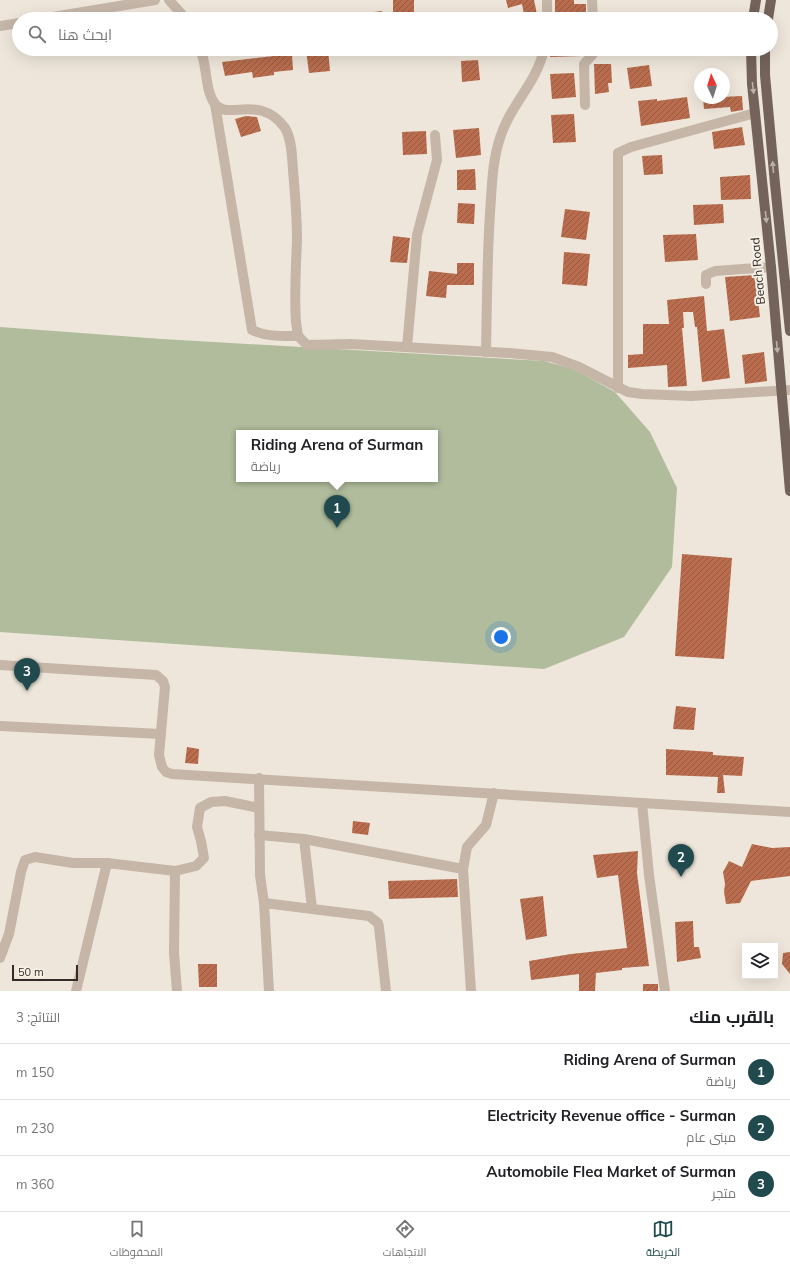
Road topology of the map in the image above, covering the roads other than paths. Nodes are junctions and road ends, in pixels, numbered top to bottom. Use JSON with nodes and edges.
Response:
{"nodes":[{"id":1,"x":155,"y":0,"type":"edge"},
{"id":2,"x":169,"y":0,"type":"edge"},
{"id":3,"x":547,"y":0,"type":"edge"},
{"id":4,"x":592,"y":0,"type":"edge"},
{"id":5,"x":756,"y":0,"type":"edge"},
{"id":6,"x":771,"y":0,"type":"edge"},
{"id":7,"x":83,"y":12,"type":"edge"},
{"id":8,"x":180,"y":12,"type":"edge"},
{"id":9,"x":547,"y":12,"type":"edge"},
{"id":10,"x":593,"y":12,"type":"edge"},
{"id":11,"x":754,"y":12,"type":"edge"},
{"id":12,"x":769,"y":12,"type":"edge"},
{"id":13,"x":12,"y":24,"type":"edge"},
{"id":14,"x":0,"y":26,"type":"edge"},
{"id":15,"x":202,"y":56,"type":"edge"},
{"id":16,"x":541,"y":56,"type":"edge"},
{"id":17,"x":591,"y":56,"type":"edge"},
{"id":18,"x":751,"y":56,"type":"edge"},
{"id":19,"x":765,"y":56,"type":"edge"},
{"id":20,"x":215,"y":104,"type":"junction"},
{"id":21,"x":585,"y":105,"type":"dead end"},
{"id":22,"x":755,"y":113,"type":"junction"},
{"id":23,"x":435,"y":135,"type":"dead end"},
{"id":24,"x":771,"y":267,"type":"junction"},
{"id":25,"x":706,"y":284,"type":"dead end"},
{"id":26,"x":788,"y":295,"type":"edge"},
{"id":27,"x":790,"y":331,"type":"edge"},
{"id":28,"x":298,"y":336,"type":"junction"},
{"id":29,"x":407,"y":347,"type":"junction"},
{"id":30,"x":486,"y":352,"type":"junction"},
{"id":31,"x":618,"y":388,"type":"junction"},
{"id":32,"x":785,"y":390,"type":"edge"},
{"id":33,"x":790,"y":491,"type":"edge"},
{"id":34,"x":0,"y":665,"type":"edge"},
{"id":35,"x":0,"y":726,"type":"edge"},
{"id":36,"x":161,"y":734,"type":"junction"},
{"id":37,"x":259,"y":778,"type":"junction"},
{"id":38,"x":494,"y":793,"type":"junction"},
{"id":39,"x":642,"y":803,"type":"junction"},
{"id":40,"x":259,"y":808,"type":"junction"},
{"id":41,"x":790,"y":812,"type":"edge"},
{"id":42,"x":259,"y":835,"type":"junction"},
{"id":43,"x":304,"y":839,"type":"junction"},
{"id":44,"x":107,"y":863,"type":"junction"},
{"id":45,"x":463,"y":868,"type":"junction"},
{"id":46,"x":175,"y":871,"type":"junction"},
{"id":47,"x":264,"y":904,"type":"junction"},
{"id":48,"x":312,"y":908,"type":"junction"},
{"id":49,"x":0,"y":958,"type":"edge"},
{"id":50,"x":76,"y":991,"type":"edge"},
{"id":51,"x":177,"y":991,"type":"edge"},
{"id":52,"x":269,"y":991,"type":"edge"},
{"id":53,"x":386,"y":991,"type":"edge"},
{"id":54,"x":471,"y":991,"type":"edge"},
{"id":55,"x":665,"y":991,"type":"edge"}],
"edges":[{"from":1,"to":7,"type":"street"},
{"from":2,"to":8,"type":"street"},
{"from":3,"to":9,"type":"street"},
{"from":4,"to":10,"type":"street"},
{"from":5,"to":11,"type":"main road"},
{"from":6,"to":12,"type":"main road"},
{"from":13,"to":14,"type":"street"},
{"from":15,"to":20,"type":"street"},
{"from":16,"to":30,"type":"street"},
{"from":17,"to":21,"type":"street"},
{"from":18,"to":22,"type":"main road","name":"Beach Road","one_way":true},
{"from":26,"to":19,"type":"main road","name":"Beach Road","one_way":true},
{"from":20,"to":28,"type":"street"},
{"from":20,"to":28,"type":"street"},
{"from":22,"to":24,"type":"main road","name":"Beach Road","one_way":true},
{"from":22,"to":31,"type":"street"},
{"from":23,"to":29,"type":"street"},
{"from":24,"to":25,"type":"street"},
{"from":24,"to":32,"type":"main road","name":"Beach Road","one_way":true},
{"from":26,"to":27,"type":"main road","name":"Beach Road"},
{"from":28,"to":29,"type":"street"},
{"from":29,"to":30,"type":"street"},
{"from":30,"to":31,"type":"street"},
{"from":31,"to":32,"type":"street"},
{"from":32,"to":33,"type":"main road","name":"Beach Road"},
{"from":34,"to":36,"type":"street"},
{"from":35,"to":36,"type":"street"},
{"from":36,"to":37,"type":"street"},
{"from":37,"to":38,"type":"street"},
{"from":37,"to":40,"type":"street"},
{"from":38,"to":39,"type":"street"},
{"from":38,"to":45,"type":"street"},
{"from":39,"to":41,"type":"street"},
{"from":39,"to":55,"type":"street"},
{"from":40,"to":42,"type":"street"},
{"from":40,"to":46,"type":"street"},
{"from":42,"to":43,"type":"street"},
{"from":42,"to":47,"type":"street"},
{"from":43,"to":45,"type":"street"},
{"from":43,"to":48,"type":"street"},
{"from":44,"to":46,"type":"street"},
{"from":44,"to":49,"type":"street"},
{"from":44,"to":50,"type":"street"},
{"from":45,"to":54,"type":"street"},
{"from":46,"to":51,"type":"street"},
{"from":47,"to":48,"type":"street"},
{"from":47,"to":52,"type":"street"},
{"from":48,"to":53,"type":"street"}]}
